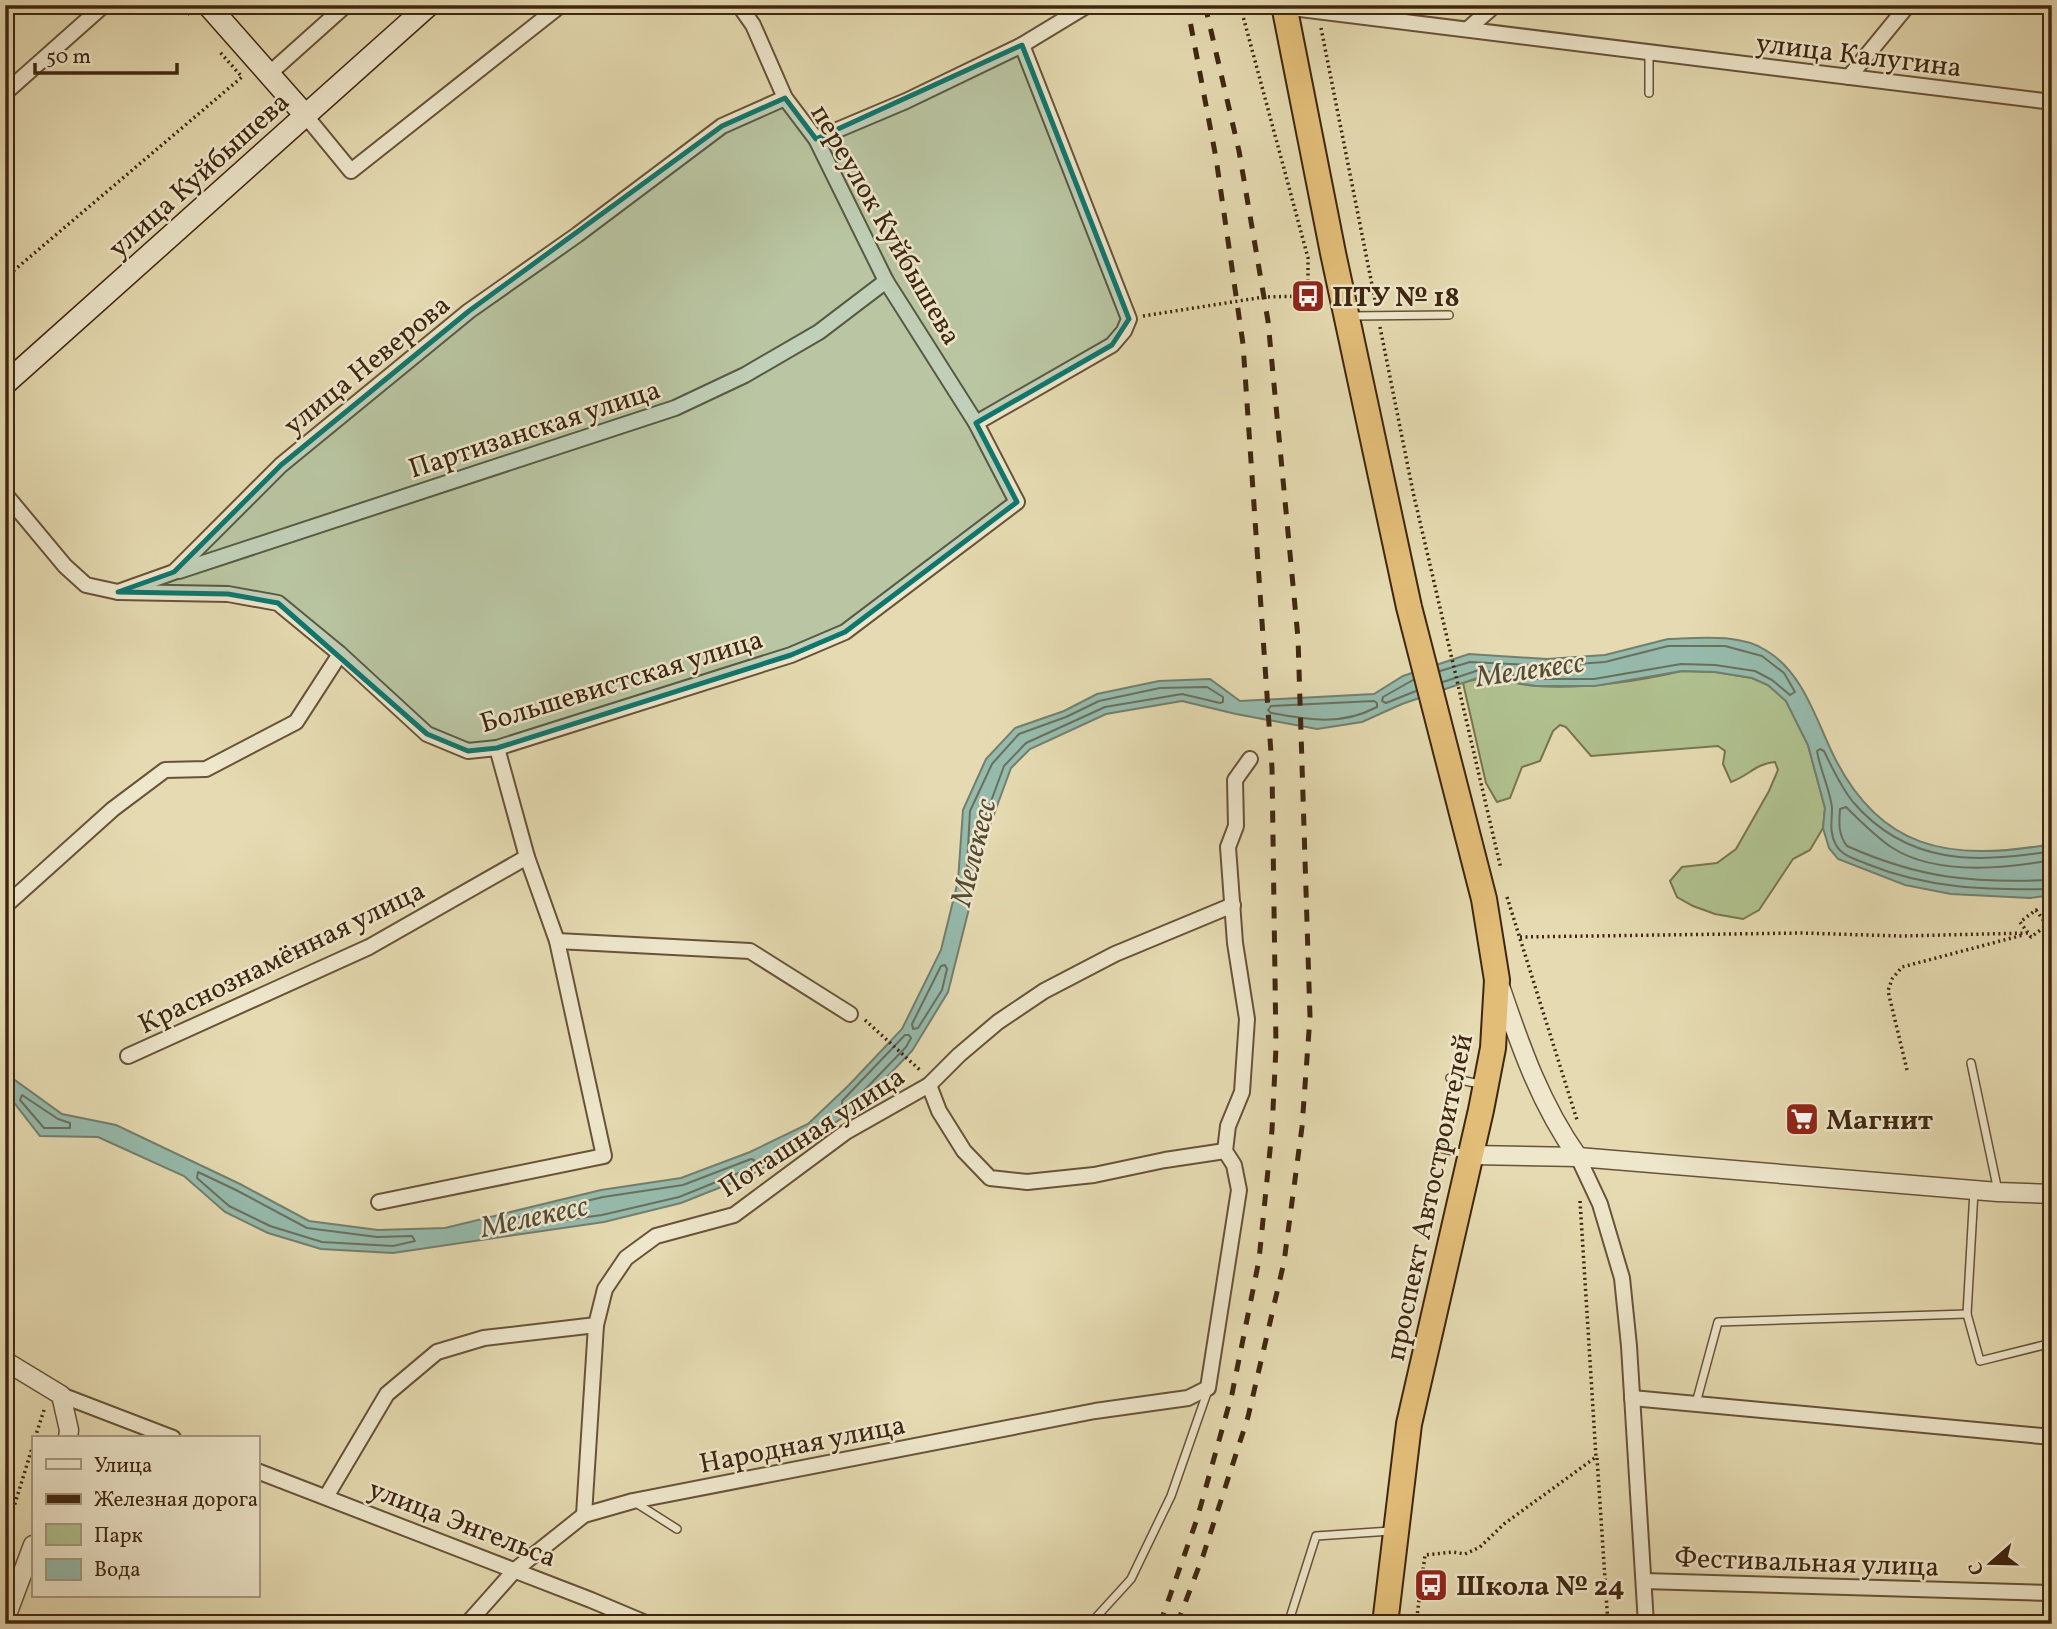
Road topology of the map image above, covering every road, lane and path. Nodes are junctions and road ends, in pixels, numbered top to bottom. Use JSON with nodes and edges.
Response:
{"nodes":[{"id":1,"x":104,"y":5,"type":"edge"},
{"id":2,"x":181,"y":5,"type":"edge"},
{"id":3,"x":346,"y":5,"type":"edge"},
{"id":4,"x":429,"y":5,"type":"edge"},
{"id":5,"x":561,"y":5,"type":"edge"},
{"id":6,"x":739,"y":5,"type":"edge"},
{"id":7,"x":1087,"y":5,"type":"edge"},
{"id":8,"x":1240,"y":5,"type":"edge"},
{"id":9,"x":1495,"y":5,"type":"edge"},
{"id":10,"x":1908,"y":5,"type":"edge"},
{"id":11,"x":1284,"y":6,"type":"edge"},
{"id":12,"x":199,"y":10,"type":"edge"},
{"id":13,"x":1469,"y":28,"type":"junction"},
{"id":14,"x":1022,"y":45,"type":"junction"},
{"id":15,"x":216,"y":46,"type":"dead end"},
{"id":16,"x":1649,"y":52,"type":"junction"},
{"id":17,"x":270,"y":73,"type":"junction"},
{"id":18,"x":1849,"y":77,"type":"junction"},
{"id":19,"x":5,"y":93,"type":"edge"},
{"id":20,"x":1649,"y":93,"type":"dead end"},
{"id":21,"x":785,"y":98,"type":"junction"},
{"id":22,"x":2052,"y":102,"type":"edge"},
{"id":23,"x":305,"y":115,"type":"junction"},
{"id":24,"x":816,"y":139,"type":"junction"},
{"id":25,"x":5,"y":278,"type":"edge"},
{"id":26,"x":886,"y":281,"type":"junction"},
{"id":27,"x":1449,"y":315,"type":"dead end"},
{"id":28,"x":1346,"y":316,"type":"junction"},
{"id":29,"x":1129,"y":318,"type":"junction"},
{"id":30,"x":5,"y":384,"type":"edge"},
{"id":31,"x":975,"y":422,"type":"junction"},
{"id":32,"x":5,"y":494,"type":"edge"},
{"id":33,"x":1017,"y":502,"type":"joint"},
{"id":34,"x":174,"y":572,"type":"junction"},
{"id":35,"x":118,"y":592,"type":"junction"},
{"id":36,"x":1439,"y":601,"type":"dead end"},
{"id":37,"x":340,"y":654,"type":"junction"},
{"id":38,"x":497,"y":748,"type":"junction"},
{"id":39,"x":1251,"y":760,"type":"dead end"},
{"id":40,"x":527,"y":857,"type":"junction"},
{"id":41,"x":1503,"y":881,"type":"dead end"},
{"id":42,"x":1506,"y":893,"type":"dead end"},
{"id":43,"x":1233,"y":905,"type":"junction"},
{"id":44,"x":5,"y":906,"type":"edge"},
{"id":45,"x":2042,"y":918,"type":"junction"},
{"id":46,"x":2052,"y":919,"type":"edge"},
{"id":47,"x":2040,"y":930,"type":"junction"},
{"id":48,"x":2052,"y":932,"type":"edge"},
{"id":49,"x":2028,"y":933,"type":"junction"},
{"id":50,"x":1520,"y":937,"type":"junction"},
{"id":51,"x":557,"y":941,"type":"junction"},
{"id":52,"x":1497,"y":979,"type":"junction"},
{"id":53,"x":850,"y":1014,"type":"dead end"},
{"id":54,"x":869,"y":1022,"type":"dead end"},
{"id":55,"x":128,"y":1056,"type":"dead end"},
{"id":56,"x":1971,"y":1063,"type":"dead end"},
{"id":57,"x":1907,"y":1070,"type":"dead end"},
{"id":58,"x":926,"y":1078,"type":"junction"},
{"id":59,"x":1450,"y":1078,"type":"dead end"},
{"id":60,"x":1486,"y":1085,"type":"junction"},
{"id":61,"x":1439,"y":1147,"type":"dead end"},
{"id":62,"x":1225,"y":1151,"type":"junction"},
{"id":63,"x":1472,"y":1155,"type":"junction"},
{"id":64,"x":1577,"y":1157,"type":"junction"},
{"id":65,"x":2048,"y":1189,"type":"edge"},
{"id":66,"x":1974,"y":1190,"type":"junction"},
{"id":67,"x":1998,"y":1192,"type":"junction"},
{"id":68,"x":1580,"y":1198,"type":"dead end"},
{"id":69,"x":379,"y":1202,"type":"dead end"},
{"id":70,"x":1967,"y":1314,"type":"junction"},
{"id":71,"x":596,"y":1325,"type":"junction"},
{"id":72,"x":2052,"y":1343,"type":"edge"},
{"id":73,"x":5,"y":1361,"type":"edge"},
{"id":74,"x":1208,"y":1388,"type":"junction"},
{"id":75,"x":55,"y":1392,"type":"junction"},
{"id":76,"x":1632,"y":1398,"type":"junction"},
{"id":77,"x":1695,"y":1404,"type":"junction"},
{"id":78,"x":36,"y":1436,"type":"edge"},
{"id":79,"x":68,"y":1436,"type":"edge"},
{"id":80,"x":168,"y":1436,"type":"edge"},
{"id":81,"x":2052,"y":1437,"type":"edge"},
{"id":82,"x":32,"y":1448,"type":"edge"},
{"id":83,"x":1597,"y":1457,"type":"junction"},
{"id":84,"x":259,"y":1472,"type":"edge"},
{"id":85,"x":326,"y":1497,"type":"junction"},
{"id":86,"x":633,"y":1501,"type":"junction"},
{"id":87,"x":584,"y":1515,"type":"junction"},
{"id":88,"x":677,"y":1528,"type":"dead end"},
{"id":89,"x":1395,"y":1531,"type":"junction"},
{"id":90,"x":5,"y":1536,"type":"edge"},
{"id":91,"x":32,"y":1548,"type":"edge"},
{"id":92,"x":515,"y":1570,"type":"junction"},
{"id":93,"x":1644,"y":1581,"type":"junction"},
{"id":94,"x":2052,"y":1593,"type":"edge"},
{"id":95,"x":5,"y":1620,"type":"edge"},
{"id":96,"x":467,"y":1624,"type":"edge"},
{"id":97,"x":648,"y":1624,"type":"edge"},
{"id":98,"x":1090,"y":1624,"type":"edge"},
{"id":99,"x":1288,"y":1624,"type":"edge"},
{"id":100,"x":1385,"y":1624,"type":"edge"},
{"id":101,"x":1416,"y":1624,"type":"edge"},
{"id":102,"x":1608,"y":1624,"type":"edge"},
{"id":103,"x":1646,"y":1624,"type":"edge"}],
"edges":[{"from":1,"to":19,"type":"street"},
{"from":2,"to":12,"type":"path"},
{"from":3,"to":17,"type":"street"},
{"from":4,"to":23,"type":"main road","name":"улица Куйбышева"},
{"from":5,"to":23,"type":"street"},
{"from":6,"to":21,"type":"street","name":"переулок Куйбышева"},
{"from":7,"to":14,"type":"street"},
{"from":8,"to":29,"type":"path"},
{"from":9,"to":13,"type":"street"},
{"from":10,"to":18,"type":"street"},
{"from":11,"to":13,"type":"street","name":"улица Калугина"},
{"from":11,"to":28,"type":"highway","name":"проспект Автостроителей"},
{"from":12,"to":17,"type":"main road"},
{"from":13,"to":16,"type":"street","name":"улица Калугина"},
{"from":14,"to":24,"type":"street"},
{"from":14,"to":29,"type":"street"},
{"from":15,"to":25,"type":"path"},
{"from":16,"to":18,"type":"street","name":"улица Калугина"},
{"from":16,"to":20,"type":"lane"},
{"from":17,"to":23,"type":"main road"},
{"from":18,"to":22,"type":"street","name":"улица Калугина"},
{"from":21,"to":24,"type":"street","name":"переулок Куйбышева"},
{"from":21,"to":34,"type":"street","name":"улица Неверова"},
{"from":23,"to":30,"type":"main road","name":"улица Куйбышева"},
{"from":24,"to":26,"type":"street","name":"переулок Куйбышева"},
{"from":26,"to":31,"type":"street","name":"переулок Куйбышева"},
{"from":26,"to":34,"type":"street","name":"Партизанская улица"},
{"from":27,"to":28,"type":"lane"},
{"from":28,"to":52,"type":"highway","name":"проспект Автостроителей"},
{"from":29,"to":31,"type":"street"},
{"from":31,"to":33,"type":"street","name":"переулок Куйбышева"},
{"from":32,"to":35,"type":"street"},
{"from":33,"to":38,"type":"street","name":"Большевистская улица"},
{"from":34,"to":35,"type":"street","name":"улица Неверова"},
{"from":35,"to":37,"type":"street","name":"Большевистская улица"},
{"from":36,"to":41,"type":"path"},
{"from":37,"to":38,"type":"street","name":"Большевистская улица"},
{"from":37,"to":44,"type":"street"},
{"from":38,"to":40,"type":"street"},
{"from":39,"to":43,"type":"street"},
{"from":40,"to":51,"type":"street"},
{"from":40,"to":55,"type":"street","name":"Краснознамённая улица"},
{"from":42,"to":50,"type":"path"},
{"from":43,"to":58,"type":"street","name":"Поташная улица"},
{"from":43,"to":62,"type":"street"},
{"from":45,"to":46,"type":"path"},
{"from":45,"to":47,"type":"path"},
{"from":45,"to":49,"type":"path"},
{"from":47,"to":48,"type":"path"},
{"from":47,"to":49,"type":"path"},
{"from":49,"to":50,"type":"path"},
{"from":49,"to":57,"type":"path"},
{"from":50,"to":64,"type":"path"},
{"from":51,"to":53,"type":"street"},
{"from":51,"to":69,"type":"street"},
{"from":52,"to":60,"type":"highway","name":"проспект Автостроителей"},
{"from":52,"to":64,"type":"street"},
{"from":54,"to":58,"type":"path"},
{"from":56,"to":67,"type":"lane"},
{"from":58,"to":62,"type":"street"},
{"from":58,"to":71,"type":"street","name":"Поташная улица"},
{"from":59,"to":60,"type":"lane"},
{"from":60,"to":63,"type":"highway","name":"проспект Автостроителей"},
{"from":61,"to":63,"type":"lane"},
{"from":62,"to":74,"type":"street"},
{"from":63,"to":64,"type":"street"},
{"from":63,"to":89,"type":"highway","name":"проспект Автостроителей"},
{"from":64,"to":66,"type":"street"},
{"from":64,"to":76,"type":"street"},
{"from":65,"to":67,"type":"street"},
{"from":66,"to":67,"type":"street"},
{"from":66,"to":70,"type":"lane"},
{"from":68,"to":83,"type":"path"},
{"from":70,"to":72,"type":"lane"},
{"from":70,"to":77,"type":"lane"},
{"from":71,"to":85,"type":"street"},
{"from":71,"to":87,"type":"street","name":"Поташная улица"},
{"from":73,"to":75,"type":"street"},
{"from":74,"to":86,"type":"street","name":"Народная улица"},
{"from":74,"to":98,"type":"lane"},
{"from":75,"to":78,"type":"path"},
{"from":75,"to":79,"type":"street"},
{"from":75,"to":80,"type":"street"},
{"from":76,"to":77,"type":"street"},
{"from":76,"to":93,"type":"street"},
{"from":77,"to":81,"type":"street"},
{"from":82,"to":90,"type":"path"},
{"from":83,"to":101,"type":"path"},
{"from":83,"to":102,"type":"path"},
{"from":84,"to":85,"type":"street","name":"улица Энгельса"},
{"from":85,"to":92,"type":"street","name":"улица Энгельса"},
{"from":86,"to":87,"type":"street","name":"Народная улица"},
{"from":86,"to":88,"type":"lane"},
{"from":87,"to":92,"type":"street","name":"Народная улица"},
{"from":89,"to":99,"type":"lane"},
{"from":89,"to":100,"type":"highway","name":"проспект Автостроителей"},
{"from":91,"to":95,"type":"street"},
{"from":92,"to":96,"type":"street","name":"Народная улица"},
{"from":92,"to":97,"type":"street","name":"улица Энгельса"},
{"from":93,"to":94,"type":"street","name":"Фестивальная улица"},
{"from":93,"to":103,"type":"street"}]}
